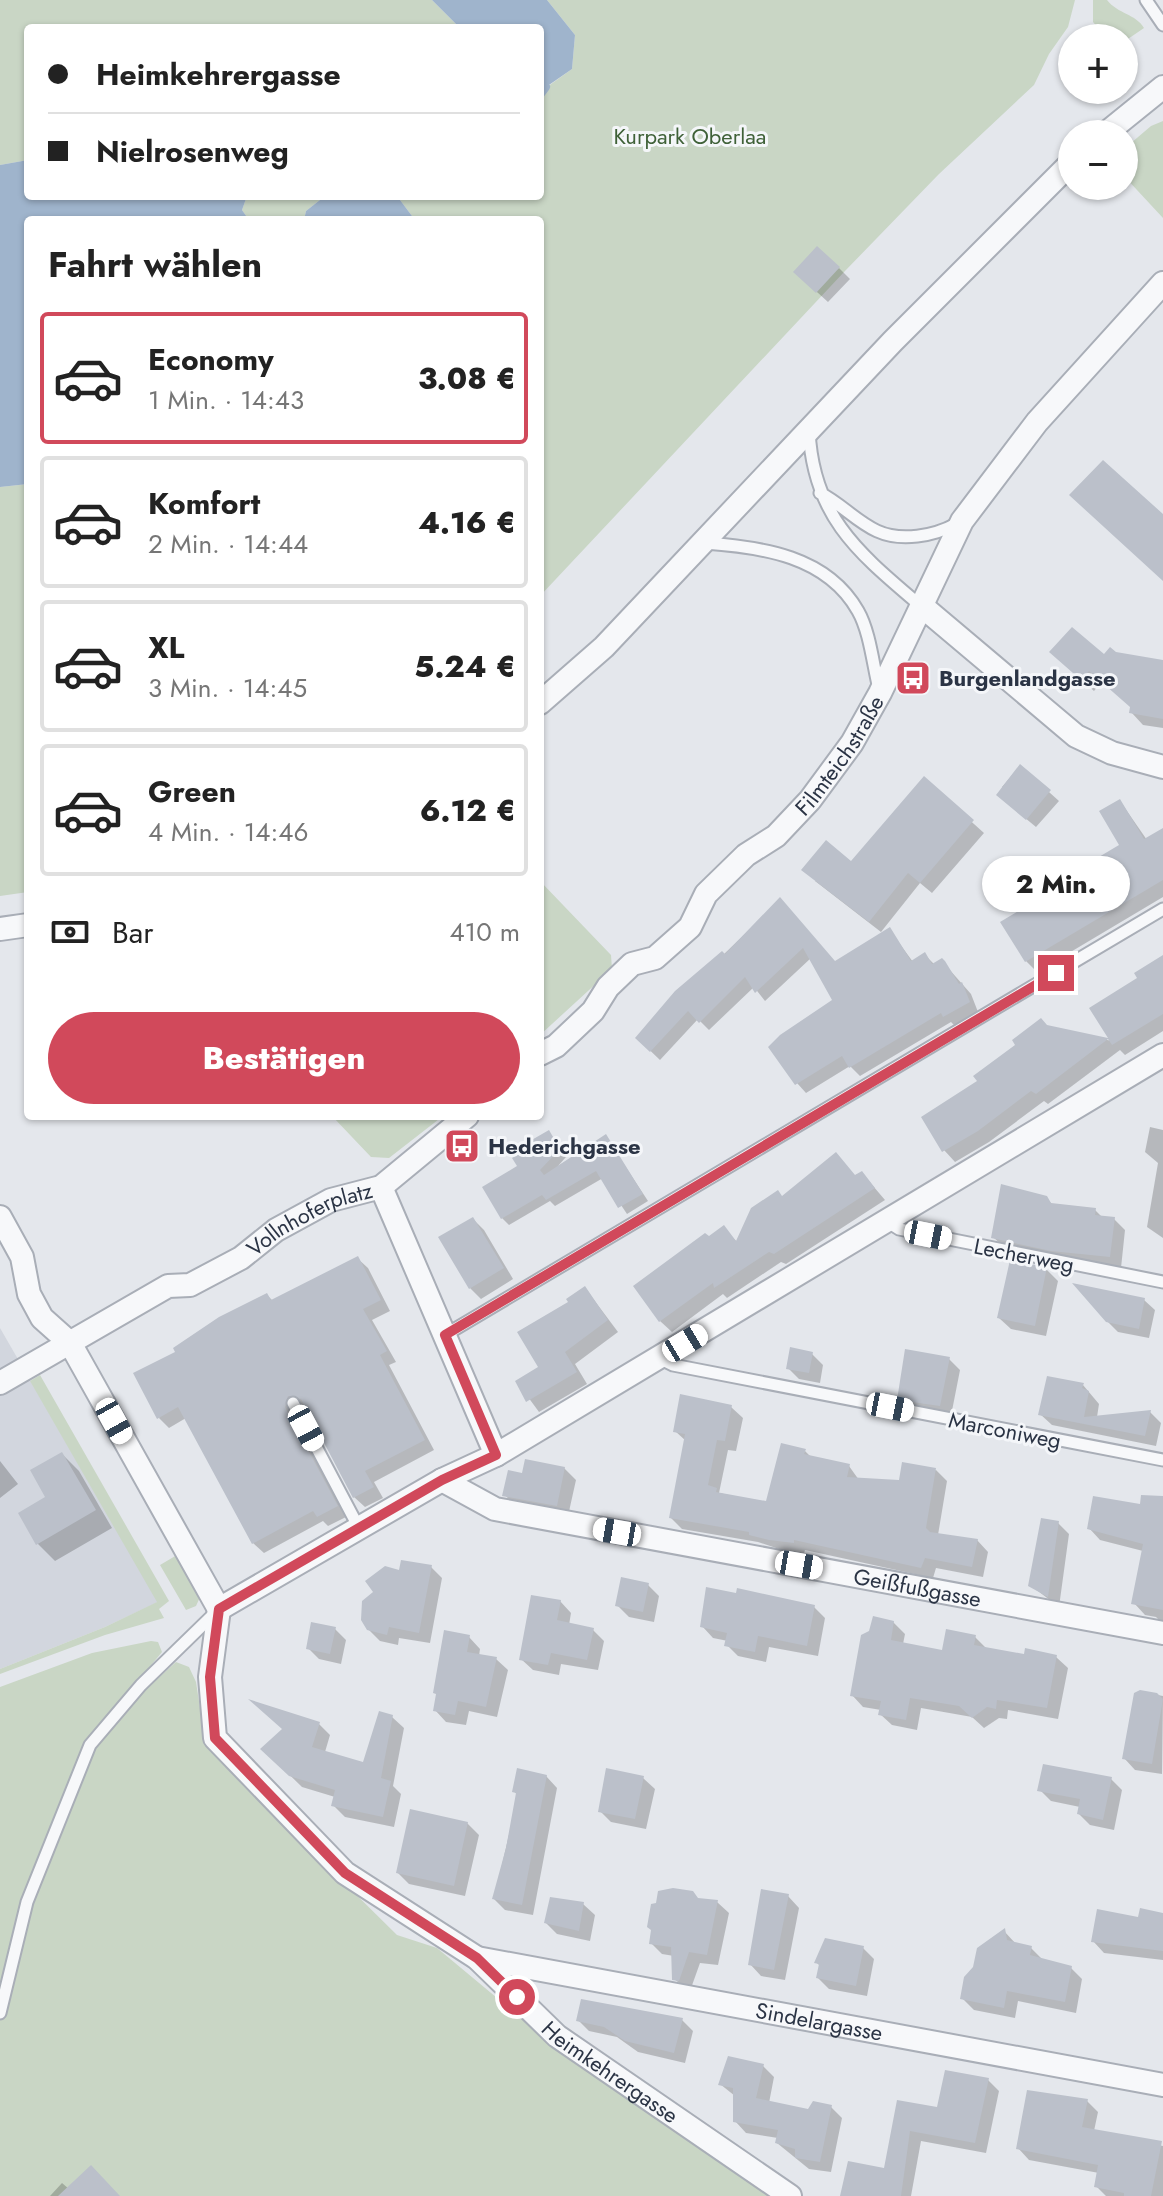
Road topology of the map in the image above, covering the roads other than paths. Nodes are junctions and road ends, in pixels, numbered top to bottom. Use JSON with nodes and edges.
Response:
{"nodes":[{"id":1,"x":1146,"y":0,"type":"edge"},
{"id":2,"x":1163,"y":25,"type":"edge"},
{"id":3,"x":1163,"y":87,"type":"edge"},
{"id":4,"x":1122,"y":120,"type":"edge"},
{"id":5,"x":1058,"y":176,"type":"edge"},
{"id":6,"x":1163,"y":283,"type":"edge"},
{"id":7,"x":809,"y":430,"type":"junction"},
{"id":8,"x":819,"y":493,"type":"junction"},
{"id":9,"x":962,"y":521,"type":"junction"},
{"id":10,"x":705,"y":543,"type":"junction"},
{"id":11,"x":923,"y":607,"type":"junction"},
{"id":12,"x":880,"y":693,"type":"junction"},
{"id":13,"x":544,"y":700,"type":"edge"},
{"id":14,"x":1163,"y":767,"type":"edge"},
{"id":15,"x":1163,"y":909,"type":"edge"},
{"id":16,"x":24,"y":926,"type":"edge"},
{"id":17,"x":0,"y":929,"type":"edge"},
{"id":18,"x":544,"y":1052,"type":"edge"},
{"id":19,"x":1163,"y":1055,"type":"edge"},
{"id":20,"x":462,"y":1120,"type":"edge"},
{"id":21,"x":381,"y":1187,"type":"junction"},
{"id":22,"x":0,"y":1217,"type":"edge"},
{"id":23,"x":888,"y":1222,"type":"junction"},
{"id":24,"x":1163,"y":1282,"type":"edge"},
{"id":25,"x":445,"y":1335,"type":"junction"},
{"id":26,"x":70,"y":1343,"type":"junction"},
{"id":27,"x":659,"y":1358,"type":"junction"},
{"id":28,"x":0,"y":1383,"type":"edge"},
{"id":29,"x":293,"y":1403,"type":"dead end"},
{"id":30,"x":496,"y":1455,"type":"junction"},
{"id":31,"x":1163,"y":1460,"type":"edge"},
{"id":32,"x":442,"y":1480,"type":"junction"},
{"id":33,"x":359,"y":1528,"type":"junction"},
{"id":34,"x":219,"y":1609,"type":"junction"},
{"id":35,"x":1163,"y":1633,"type":"edge"},
{"id":36,"x":477,"y":1958,"type":"junction"},
{"id":37,"x":0,"y":2013,"type":"edge"},
{"id":38,"x":1163,"y":2085,"type":"edge"},
{"id":39,"x":790,"y":2196,"type":"edge"}],
"edges":[{"from":1,"to":2,"type":"lane"},
{"from":3,"to":4,"type":"street"},
{"from":5,"to":7,"type":"street"},
{"from":6,"to":9,"type":"street","name":"Filmteichstraße"},
{"from":7,"to":8,"type":"lane"},
{"from":7,"to":10,"type":"street"},
{"from":8,"to":9,"type":"lane"},
{"from":8,"to":11,"type":"lane"},
{"from":9,"to":11,"type":"street","name":"Filmteichstraße"},
{"from":10,"to":12,"type":"lane"},
{"from":10,"to":13,"type":"street"},
{"from":11,"to":12,"type":"street","name":"Filmteichstraße"},
{"from":11,"to":14,"type":"street"},
{"from":12,"to":18,"type":"street","name":"Filmteichstraße"},
{"from":15,"to":25,"type":"lane"},
{"from":16,"to":17,"type":"street"},
{"from":19,"to":23,"type":"street"},
{"from":20,"to":21,"type":"street"},
{"from":21,"to":25,"type":"street","name":"Vollnhoferplatz"},
{"from":21,"to":26,"type":"street","name":"Vollnhoferplatz"},
{"from":22,"to":26,"type":"street"},
{"from":23,"to":24,"type":"lane","name":"Lecherweg"},
{"from":23,"to":27,"type":"street"},
{"from":25,"to":30,"type":"street","name":"Vollnhoferplatz"},
{"from":26,"to":28,"type":"street"},
{"from":26,"to":34,"type":"street"},
{"from":27,"to":30,"type":"street"},
{"from":27,"to":31,"type":"lane","name":"Marconiweg"},
{"from":29,"to":33,"type":"lane"},
{"from":30,"to":32,"type":"street"},
{"from":32,"to":33,"type":"street"},
{"from":32,"to":35,"type":"street","name":"Geißfußgasse"},
{"from":33,"to":34,"type":"street"},
{"from":34,"to":36,"type":"street","name":"Heimkehrergasse"},
{"from":34,"to":37,"type":"lane"},
{"from":36,"to":38,"type":"street","name":"Sindelargasse"},
{"from":36,"to":39,"type":"street","name":"Heimkehrergasse"}]}
